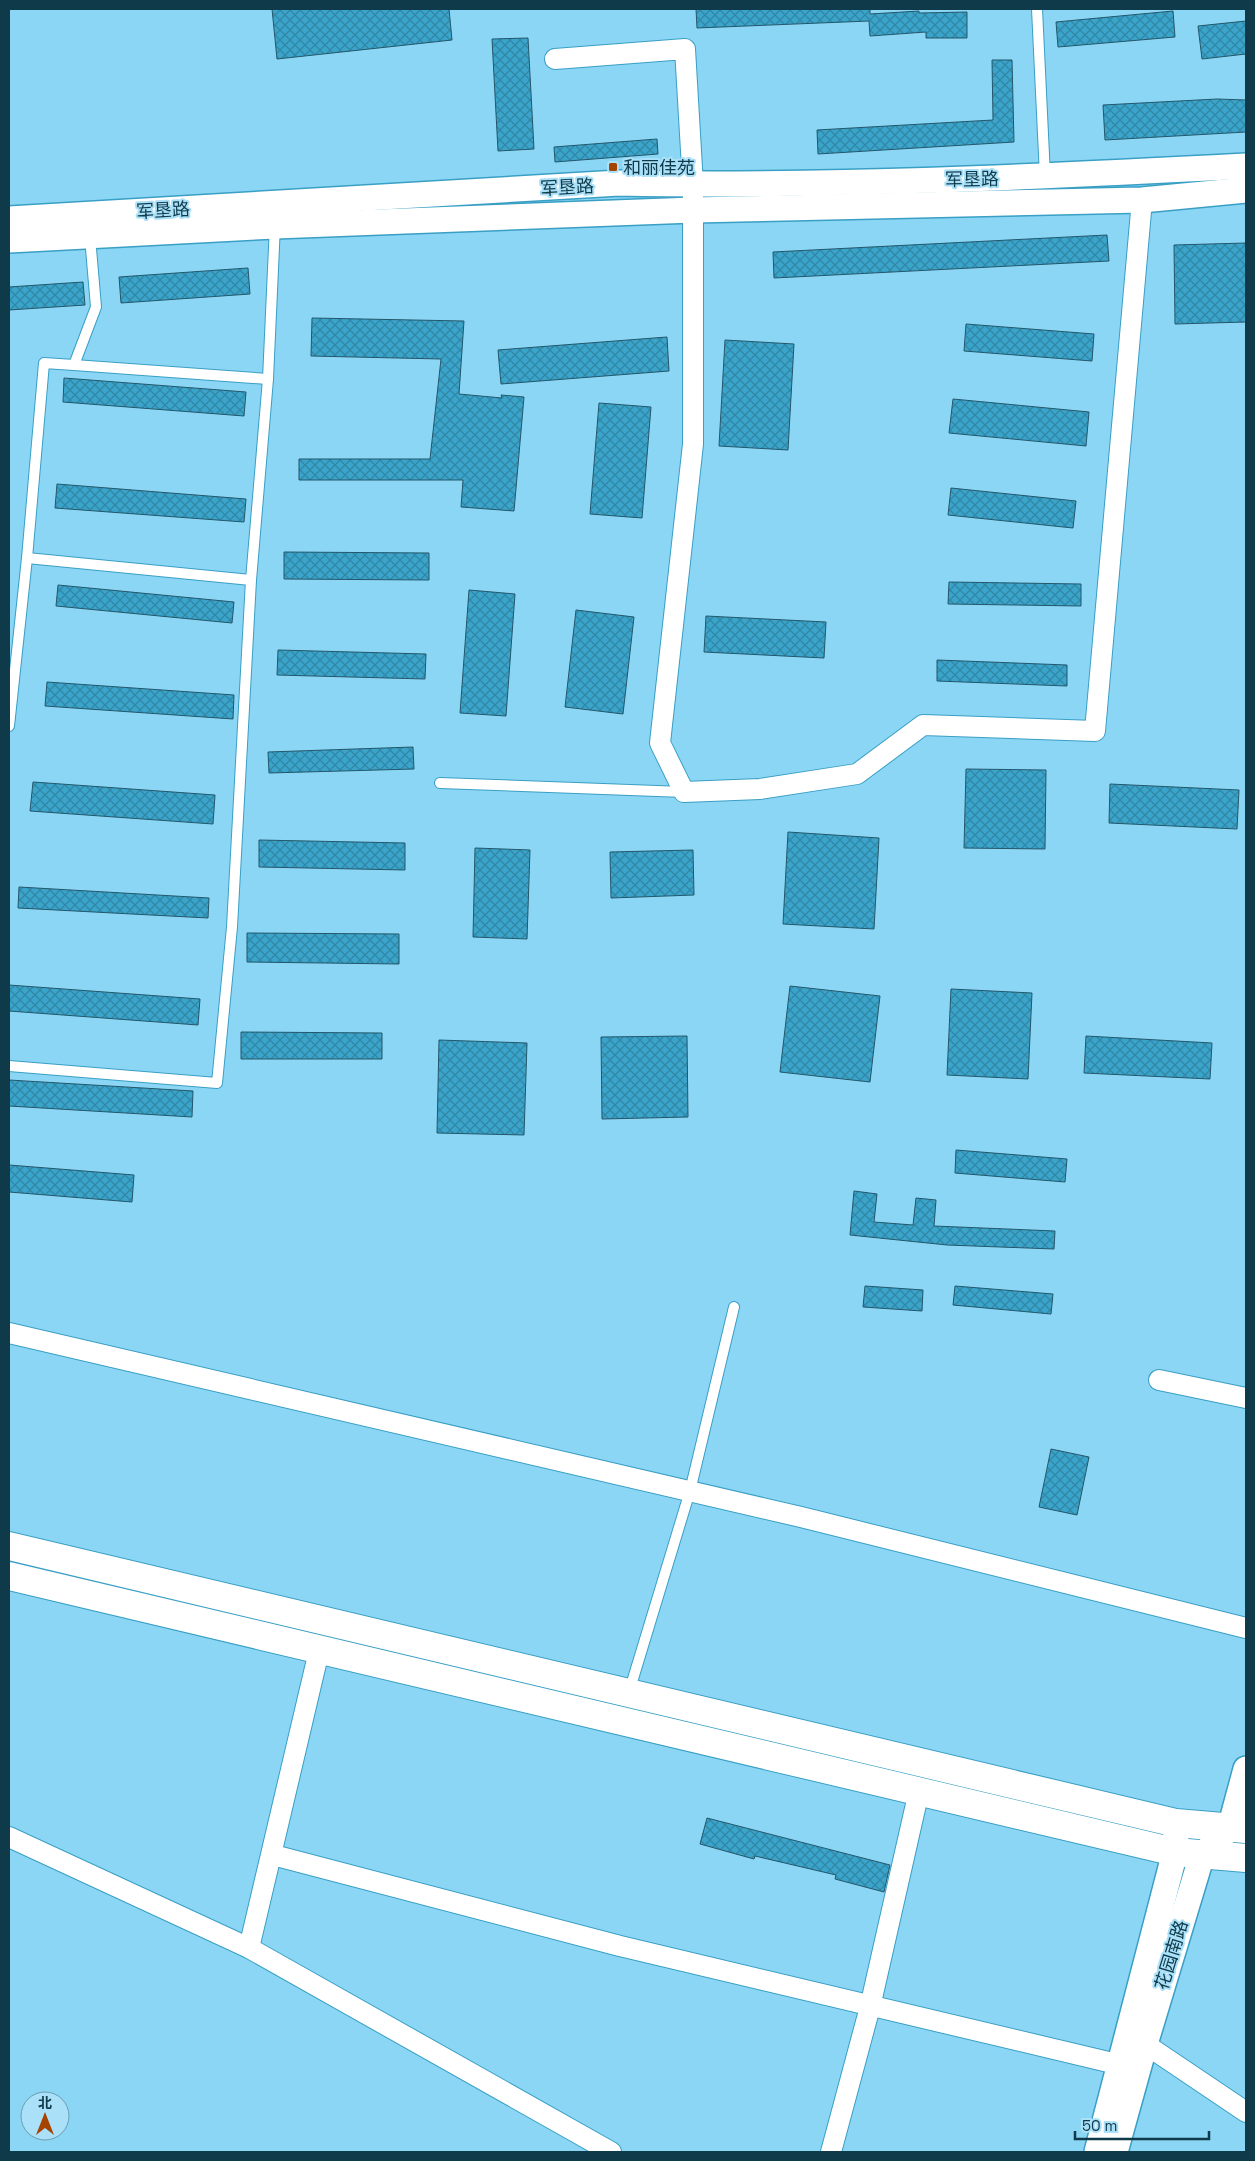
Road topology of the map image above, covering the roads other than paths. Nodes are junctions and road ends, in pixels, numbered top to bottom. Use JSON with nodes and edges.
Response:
{"nodes":[{"id":1,"x":1036,"y":9,"type":"edge"},
{"id":2,"x":555,"y":59,"type":"dead end"},
{"id":3,"x":1246,"y":166,"type":"edge"},
{"id":4,"x":1045,"y":177,"type":"junction"},
{"id":5,"x":693,"y":185,"type":"junction"},
{"id":6,"x":1246,"y":190,"type":"edge"},
{"id":7,"x":1142,"y":200,"type":"junction"},
{"id":8,"x":693,"y":210,"type":"junction"},
{"id":9,"x":274,"y":215,"type":"junction"},
{"id":10,"x":9,"y":219,"type":"edge"},
{"id":11,"x":90,"y":237,"type":"junction"},
{"id":12,"x":9,"y":240,"type":"edge"},
{"id":13,"x":74,"y":365,"type":"junction"},
{"id":14,"x":268,"y":379,"type":"junction"},
{"id":15,"x":28,"y":558,"type":"junction"},
{"id":16,"x":251,"y":580,"type":"junction"},
{"id":17,"x":9,"y":726,"type":"edge"},
{"id":18,"x":440,"y":783,"type":"dead end"},
{"id":19,"x":684,"y":792,"type":"junction"},
{"id":20,"x":9,"y":1066,"type":"edge"},
{"id":21,"x":734,"y":1307,"type":"dead end"},
{"id":22,"x":9,"y":1333,"type":"edge"},
{"id":23,"x":1159,"y":1380,"type":"dead end"},
{"id":24,"x":1246,"y":1398,"type":"edge"},
{"id":25,"x":690,"y":1491,"type":"junction"},
{"id":26,"x":9,"y":1546,"type":"edge"},
{"id":27,"x":9,"y":1576,"type":"edge"},
{"id":28,"x":1246,"y":1628,"type":"edge"},
{"id":29,"x":319,"y":1651,"type":"junction"},
{"id":30,"x":628,"y":1692,"type":"junction"},
{"id":31,"x":1246,"y":1769,"type":"edge"},
{"id":32,"x":919,"y":1791,"type":"junction"},
{"id":33,"x":1176,"y":1823,"type":"junction"},
{"id":34,"x":1238,"y":1829,"type":"edge"},
{"id":35,"x":9,"y":1837,"type":"edge"},
{"id":36,"x":1188,"y":1853,"type":"junction"},
{"id":37,"x":273,"y":1855,"type":"junction"},
{"id":38,"x":1246,"y":1858,"type":"edge"},
{"id":39,"x":249,"y":1948,"type":"junction"},
{"id":40,"x":870,"y":2007,"type":"junction"},
{"id":41,"x":1144,"y":2044,"type":"junction"},
{"id":42,"x":1121,"y":2065,"type":"junction"},
{"id":43,"x":1246,"y":2112,"type":"edge"},
{"id":44,"x":611,"y":2152,"type":"edge"},
{"id":45,"x":831,"y":2152,"type":"edge"},
{"id":46,"x":1098,"y":2152,"type":"edge"},
{"id":47,"x":1115,"y":2152,"type":"edge"}],
"edges":[{"from":1,"to":4,"type":"lane"},
{"from":2,"to":5,"type":"street"},
{"from":3,"to":4,"type":"street","name":"军垦路"},
{"from":4,"to":5,"type":"street","name":"军垦路"},
{"from":5,"to":8,"type":"street"},
{"from":5,"to":9,"type":"street","name":"军垦路"},
{"from":6,"to":7,"type":"street","name":"军垦路"},
{"from":7,"to":8,"type":"street","name":"军垦路"},
{"from":7,"to":19,"type":"street"},
{"from":8,"to":9,"type":"street","name":"军垦路"},
{"from":8,"to":19,"type":"street"},
{"from":9,"to":10,"type":"street","name":"军垦路"},
{"from":9,"to":11,"type":"street","name":"军垦路"},
{"from":9,"to":14,"type":"lane"},
{"from":11,"to":12,"type":"street","name":"军垦路"},
{"from":11,"to":13,"type":"lane"},
{"from":13,"to":14,"type":"lane"},
{"from":13,"to":15,"type":"lane"},
{"from":14,"to":16,"type":"lane"},
{"from":15,"to":16,"type":"lane"},
{"from":15,"to":17,"type":"lane"},
{"from":16,"to":20,"type":"lane"},
{"from":18,"to":19,"type":"lane"},
{"from":21,"to":25,"type":"lane"},
{"from":22,"to":25,"type":"street"},
{"from":23,"to":24,"type":"street"},
{"from":25,"to":28,"type":"street"},
{"from":25,"to":30,"type":"lane"},
{"from":26,"to":30,"type":"main road"},
{"from":27,"to":29,"type":"main road"},
{"from":29,"to":32,"type":"main road"},
{"from":29,"to":37,"type":"street"},
{"from":30,"to":33,"type":"main road"},
{"from":31,"to":34,"type":"street"},
{"from":32,"to":36,"type":"main road"},
{"from":32,"to":40,"type":"street"},
{"from":33,"to":34,"type":"main road"},
{"from":33,"to":36,"type":"street","name":"花园南路"},
{"from":34,"to":36,"type":"street","name":"花园南路"},
{"from":35,"to":39,"type":"street"},
{"from":36,"to":38,"type":"main road"},
{"from":36,"to":41,"type":"street","name":"花园南路"},
{"from":36,"to":42,"type":"street","name":"花园南路"},
{"from":37,"to":39,"type":"street"},
{"from":37,"to":40,"type":"street"},
{"from":39,"to":44,"type":"street"},
{"from":40,"to":42,"type":"street"},
{"from":40,"to":45,"type":"street"},
{"from":41,"to":43,"type":"street"},
{"from":41,"to":47,"type":"street","name":"花园南路"},
{"from":42,"to":46,"type":"street","name":"花园南路"}]}
